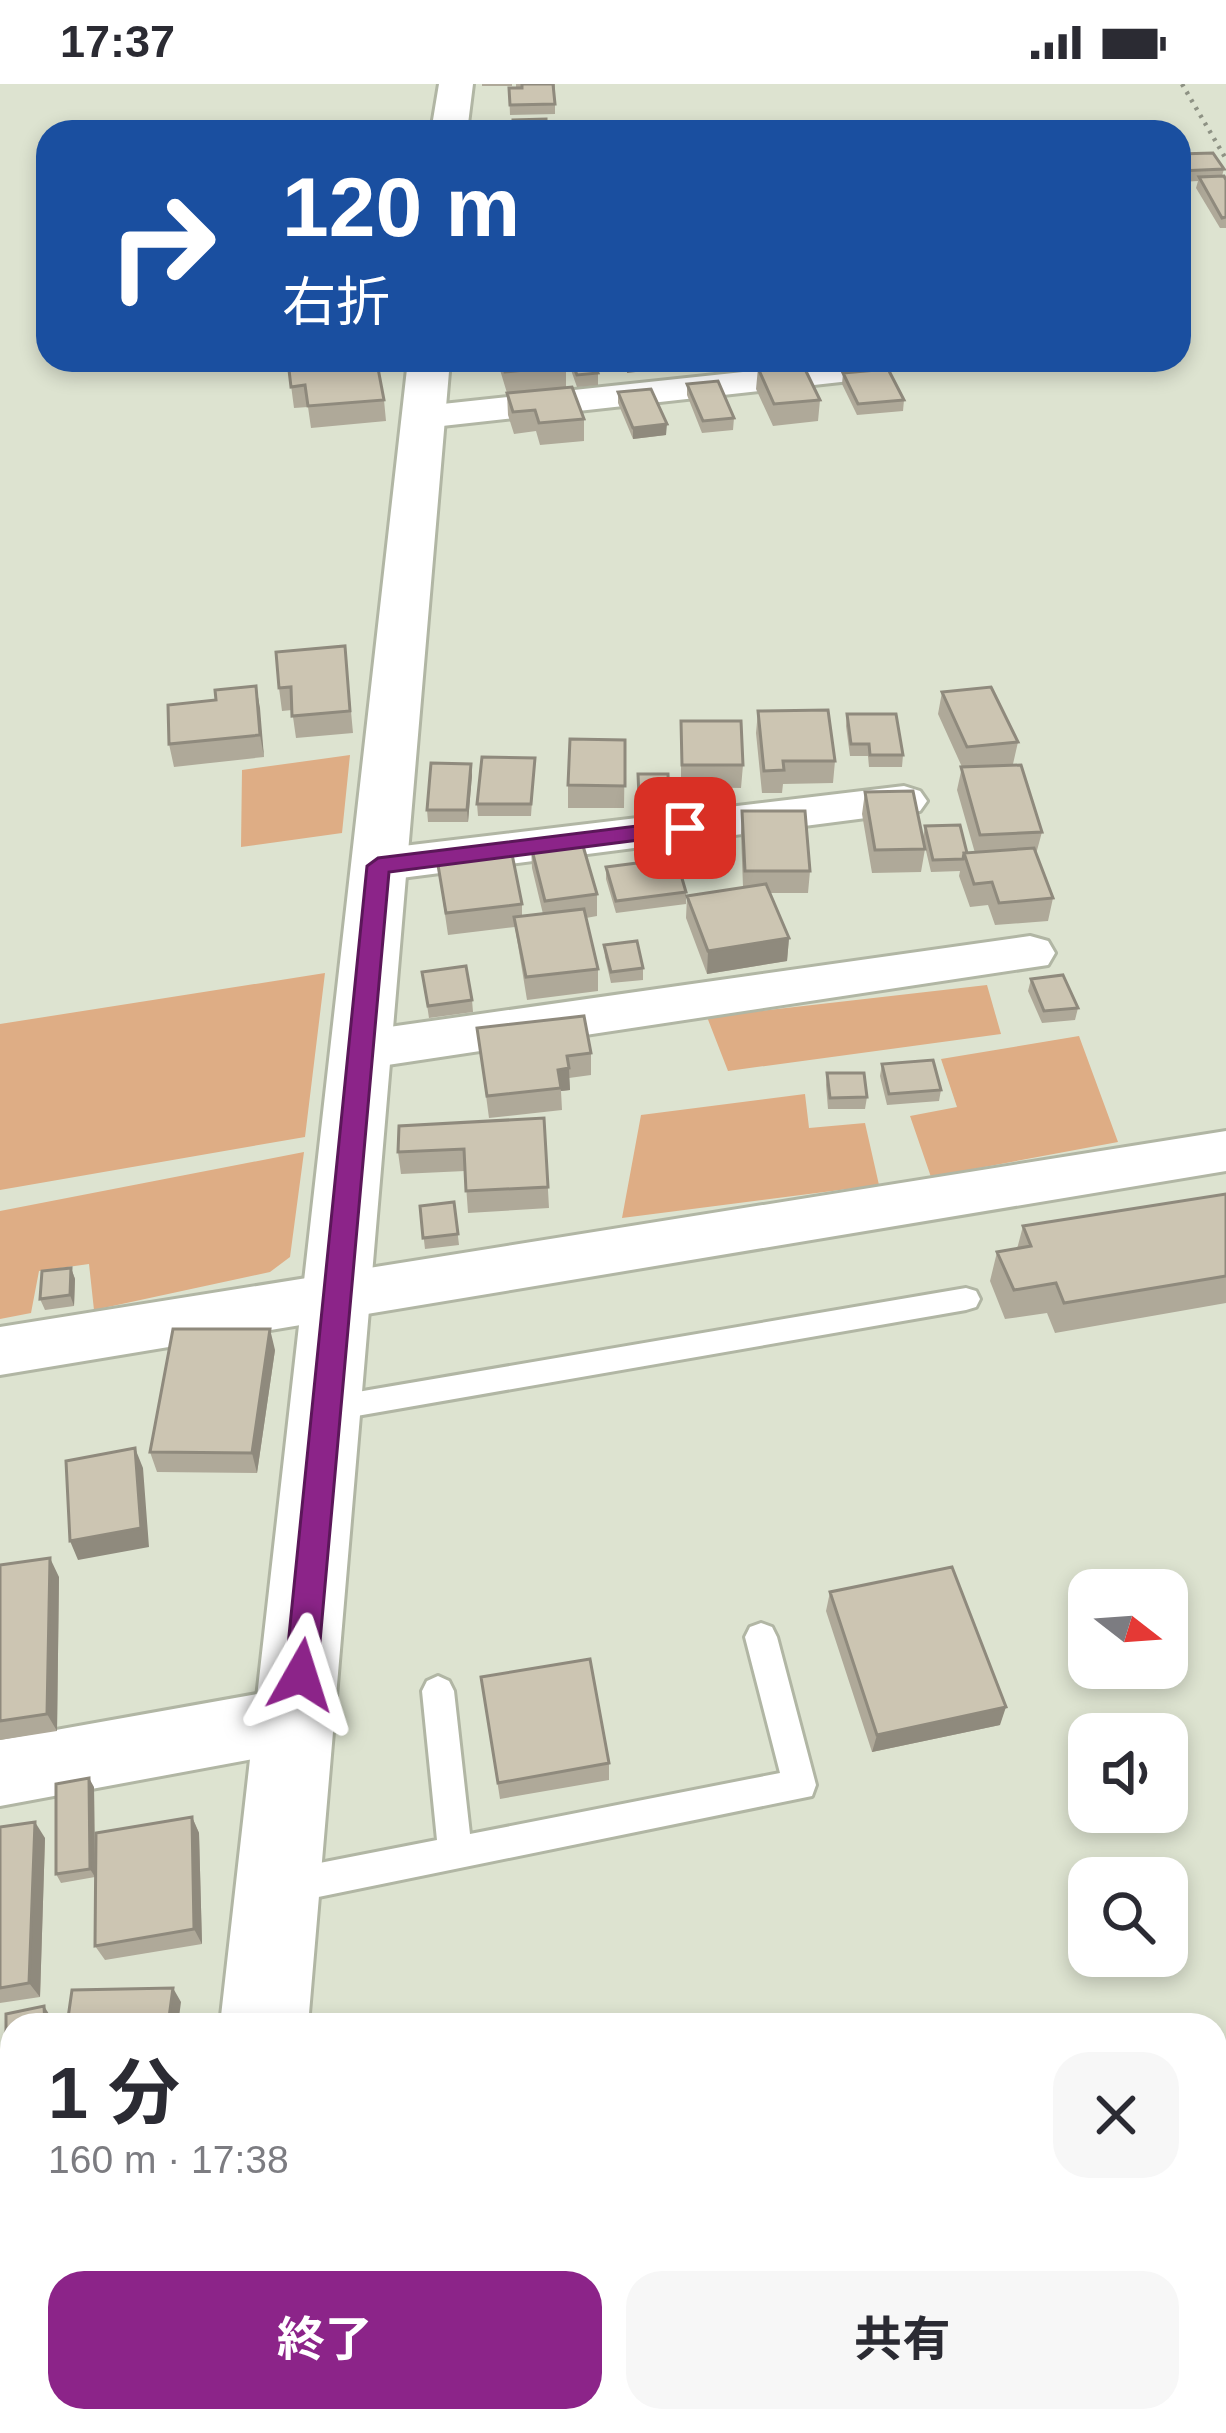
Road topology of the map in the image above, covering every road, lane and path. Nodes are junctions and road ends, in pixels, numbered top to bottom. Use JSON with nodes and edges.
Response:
{"nodes":[{"id":1,"x":456,"y":84,"type":"edge"},
{"id":2,"x":1182,"y":84,"type":"edge"},
{"id":3,"x":451,"y":120,"type":"edge"},
{"id":4,"x":1226,"y":159,"type":"edge"},
{"id":5,"x":428,"y":372,"type":"edge"},
{"id":6,"x":837,"y":373,"type":"dead end"},
{"id":7,"x":424,"y":417,"type":"junction"},
{"id":8,"x":904,"y":800,"type":"edge"},
{"id":9,"x":378,"y":866,"type":"junction"},
{"id":10,"x":1030,"y":952,"type":"dead end"},
{"id":11,"x":361,"y":1050,"type":"junction"},
{"id":12,"x":1226,"y":1151,"type":"edge"},
{"id":13,"x":340,"y":1292,"type":"junction"},
{"id":14,"x":966,"y":1299,"type":"dead end"},
{"id":15,"x":0,"y":1352,"type":"edge"},
{"id":16,"x":328,"y":1409,"type":"junction"},
{"id":17,"x":761,"y":1636,"type":"dead end"},
{"id":18,"x":438,"y":1691,"type":"dead end"},
{"id":19,"x":296,"y":1720,"type":"junction"},
{"id":20,"x":0,"y":1773,"type":"edge"},
{"id":21,"x":455,"y":1852,"type":"junction"},
{"id":22,"x":278,"y":1888,"type":"junction"},
{"id":23,"x":265,"y":2013,"type":"edge"}],
"edges":[{"from":1,"to":3,"type":"street"},
{"from":2,"to":4,"type":"path"},
{"from":5,"to":7,"type":"street"},
{"from":6,"to":7,"type":"street"},
{"from":7,"to":9,"type":"street"},
{"from":8,"to":9,"type":"street"},
{"from":9,"to":11,"type":"street"},
{"from":10,"to":11,"type":"street"},
{"from":11,"to":13,"type":"street"},
{"from":12,"to":13,"type":"street"},
{"from":13,"to":15,"type":"street"},
{"from":13,"to":16,"type":"street"},
{"from":14,"to":16,"type":"lane"},
{"from":16,"to":19,"type":"street"},
{"from":17,"to":21,"type":"lane"},
{"from":18,"to":21,"type":"lane"},
{"from":19,"to":20,"type":"street"},
{"from":19,"to":22,"type":"street"},
{"from":21,"to":22,"type":"lane"},
{"from":22,"to":23,"type":"street"}]}
